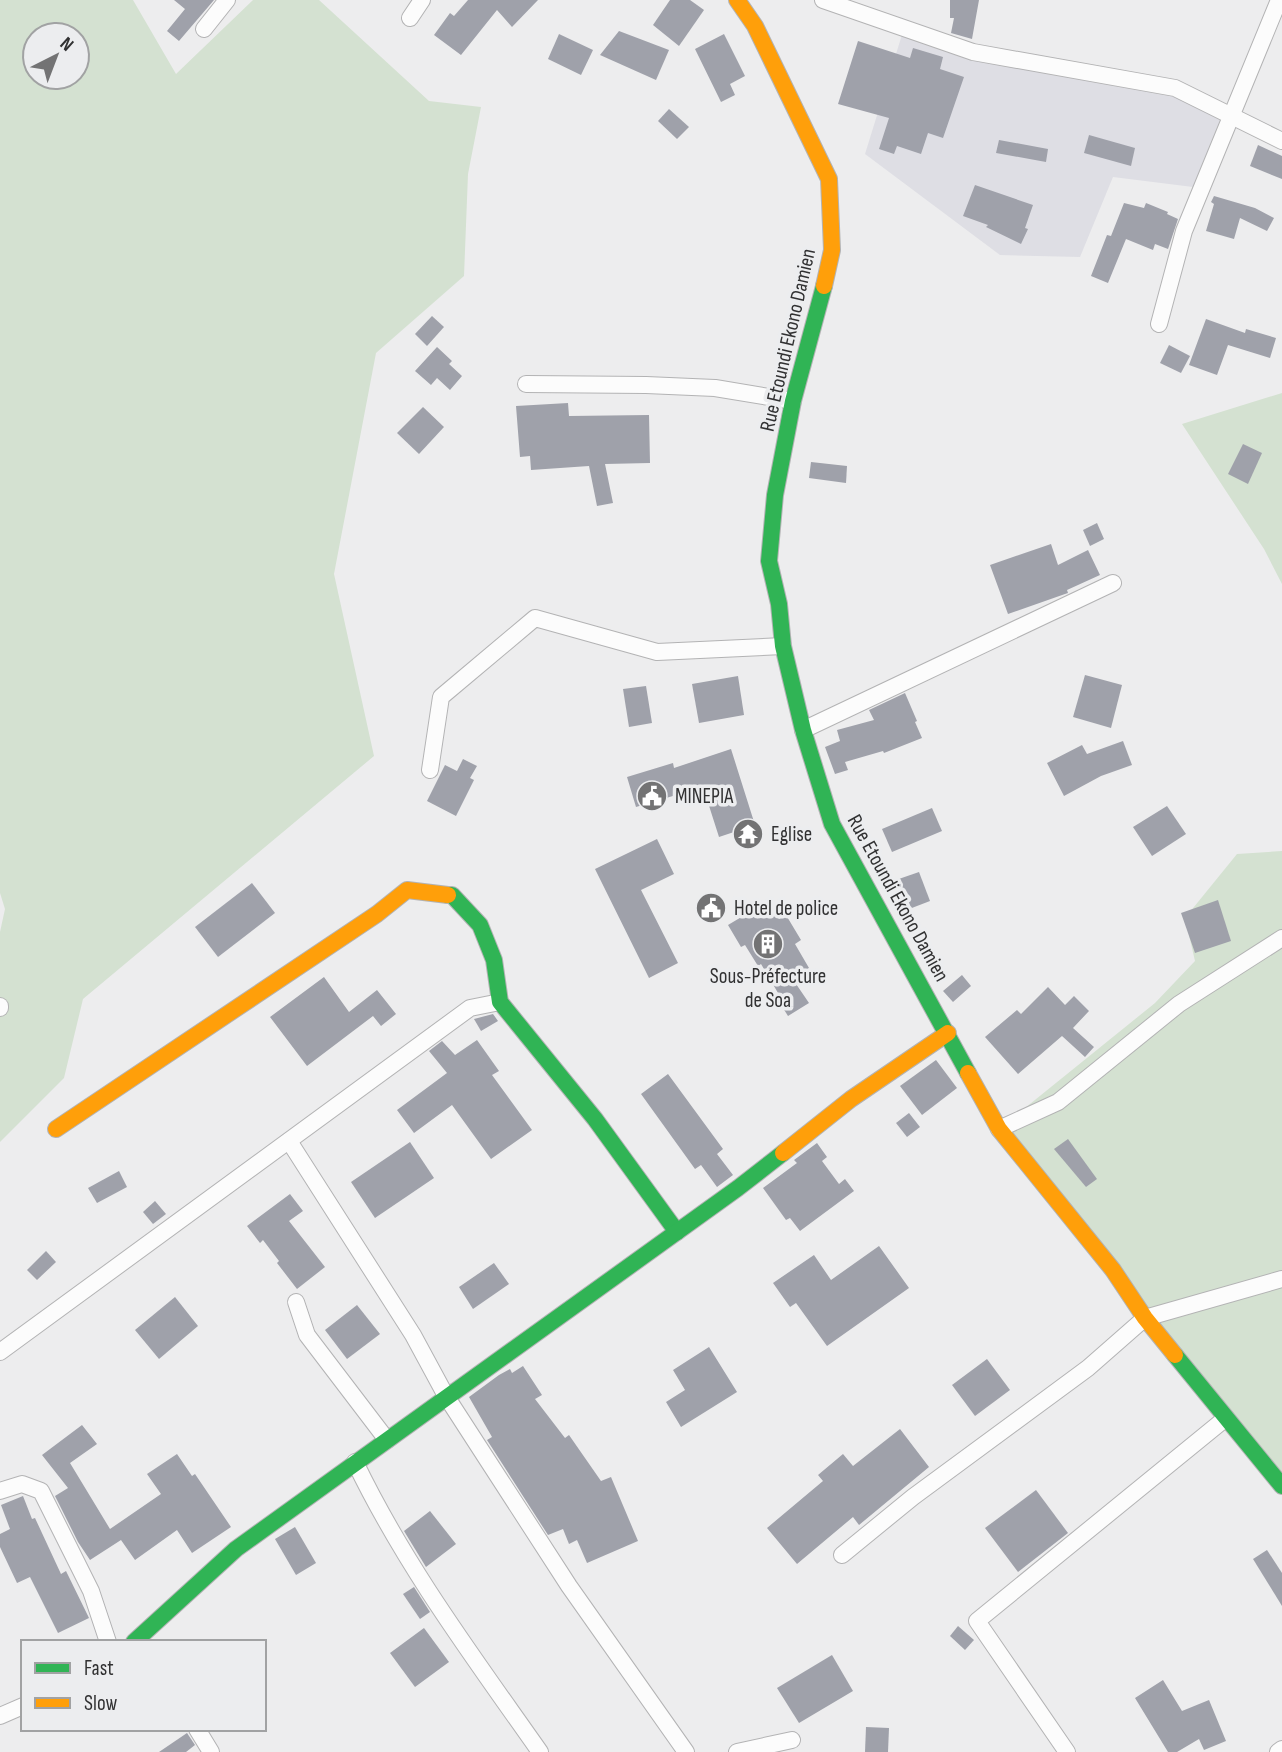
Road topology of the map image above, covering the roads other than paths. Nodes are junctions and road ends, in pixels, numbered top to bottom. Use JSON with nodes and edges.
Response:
{"nodes":[{"id":1,"x":227,"y":0,"type":"edge"},
{"id":2,"x":422,"y":0,"type":"edge"},
{"id":3,"x":737,"y":0,"type":"edge"},
{"id":4,"x":823,"y":0,"type":"edge"},
{"id":5,"x":1279,"y":0,"type":"edge"},
{"id":6,"x":410,"y":18,"type":"dead end"},
{"id":7,"x":204,"y":29,"type":"dead end"},
{"id":8,"x":1232,"y":116,"type":"junction"},
{"id":9,"x":1282,"y":141,"type":"edge"},
{"id":10,"x":1160,"y":324,"type":"dead end"},
{"id":11,"x":526,"y":384,"type":"dead end"},
{"id":12,"x":793,"y":401,"type":"junction"},
{"id":13,"x":1113,"y":583,"type":"dead end"},
{"id":14,"x":783,"y":646,"type":"junction"},
{"id":15,"x":803,"y":730,"type":"junction"},
{"id":16,"x":430,"y":770,"type":"dead end"},
{"id":17,"x":1282,"y":938,"type":"edge"},
{"id":18,"x":500,"y":1002,"type":"junction"},
{"id":19,"x":948,"y":1033,"type":"junction"},
{"id":20,"x":56,"y":1129,"type":"dead end"},
{"id":21,"x":999,"y":1129,"type":"junction"},
{"id":22,"x":289,"y":1141,"type":"junction"},
{"id":23,"x":677,"y":1232,"type":"junction"},
{"id":24,"x":1282,"y":1279,"type":"edge"},
{"id":25,"x":296,"y":1302,"type":"dead end"},
{"id":26,"x":1144,"y":1318,"type":"junction"},
{"id":27,"x":0,"y":1352,"type":"edge"},
{"id":28,"x":446,"y":1396,"type":"junction"},
{"id":29,"x":1226,"y":1418,"type":"junction"},
{"id":30,"x":387,"y":1440,"type":"junction"},
{"id":31,"x":355,"y":1462,"type":"junction"},
{"id":32,"x":1282,"y":1486,"type":"edge"},
{"id":33,"x":0,"y":1491,"type":"edge"},
{"id":34,"x":842,"y":1555,"type":"dead end"},
{"id":35,"x":107,"y":1640,"type":"edge"},
{"id":36,"x":136,"y":1640,"type":"edge"},
{"id":37,"x":21,"y":1707,"type":"edge"},
{"id":38,"x":0,"y":1716,"type":"edge"},
{"id":39,"x":198,"y":1731,"type":"edge"},
{"id":40,"x":792,"y":1740,"type":"dead end"},
{"id":41,"x":211,"y":1752,"type":"edge"},
{"id":42,"x":540,"y":1752,"type":"edge"},
{"id":43,"x":686,"y":1752,"type":"edge"},
{"id":44,"x":737,"y":1752,"type":"edge"},
{"id":45,"x":1067,"y":1752,"type":"edge"}],
"edges":[{"from":1,"to":7,"type":"street"},
{"from":2,"to":6,"type":"street"},
{"from":3,"to":12,"type":"street","name":"Rue Etoundi Ekono Damien"},
{"from":4,"to":8,"type":"street"},
{"from":5,"to":8,"type":"street"},
{"from":8,"to":9,"type":"street"},
{"from":8,"to":10,"type":"street"},
{"from":11,"to":12,"type":"street"},
{"from":12,"to":14,"type":"street","name":"Rue Etoundi Ekono Damien"},
{"from":13,"to":15,"type":"street"},
{"from":14,"to":15,"type":"street","name":"Rue Etoundi Ekono Damien"},
{"from":14,"to":16,"type":"street"},
{"from":15,"to":19,"type":"street","name":"Rue Etoundi Ekono Damien"},
{"from":17,"to":21,"type":"street"},
{"from":18,"to":20,"type":"street"},
{"from":18,"to":22,"type":"street"},
{"from":18,"to":23,"type":"street"},
{"from":19,"to":21,"type":"street","name":"Rue Etoundi Ekono Damien"},
{"from":19,"to":23,"type":"street"},
{"from":21,"to":26,"type":"street","name":"Rue Etoundi Ekono Damien"},
{"from":22,"to":27,"type":"street"},
{"from":22,"to":28,"type":"street"},
{"from":23,"to":28,"type":"street"},
{"from":24,"to":26,"type":"street"},
{"from":25,"to":30,"type":"street"},
{"from":26,"to":29,"type":"street","name":"Rue Etoundi Ekono Damien"},
{"from":26,"to":34,"type":"street"},
{"from":28,"to":30,"type":"street"},
{"from":28,"to":43,"type":"street"},
{"from":29,"to":32,"type":"street","name":"Rue Etoundi Ekono Damien"},
{"from":29,"to":45,"type":"street"},
{"from":30,"to":31,"type":"street"},
{"from":31,"to":36,"type":"street"},
{"from":31,"to":42,"type":"street"},
{"from":33,"to":35,"type":"street"},
{"from":37,"to":38,"type":"street"},
{"from":39,"to":41,"type":"street"},
{"from":40,"to":44,"type":"street"}]}
